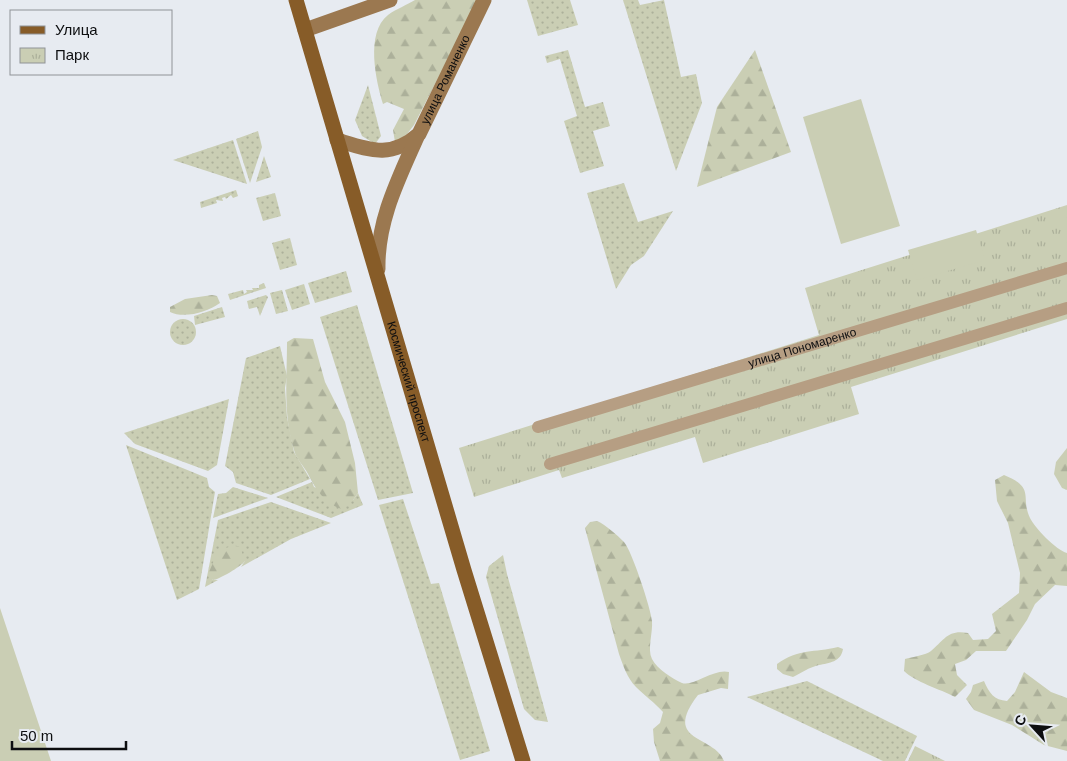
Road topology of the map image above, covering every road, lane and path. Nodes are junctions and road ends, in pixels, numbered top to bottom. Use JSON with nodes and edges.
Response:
{"nodes":[{"id":1,"x":296,"y":0,"type":"edge"},
{"id":2,"x":390,"y":0,"type":"edge"},
{"id":3,"x":484,"y":0,"type":"edge"},
{"id":4,"x":306,"y":30,"type":"junction"},
{"id":5,"x":419,"y":134,"type":"junction"},
{"id":6,"x":337,"y":140,"type":"junction"},
{"id":7,"x":1067,"y":268,"type":"edge"},
{"id":8,"x":378,"y":278,"type":"junction"},
{"id":9,"x":1067,"y":308,"type":"edge"},
{"id":10,"x":538,"y":427,"type":"dead end"},
{"id":11,"x":550,"y":464,"type":"dead end"},
{"id":12,"x":523,"y":761,"type":"edge"}],
"edges":[{"from":1,"to":4,"type":"main road","name":"Космический проспект"},
{"from":2,"to":4,"type":"main road"},
{"from":3,"to":5,"type":"main road","name":"улица Романенко"},
{"from":4,"to":6,"type":"main road","name":"Космический проспект"},
{"from":5,"to":6,"type":"main road","name":"улица Романенко"},
{"from":5,"to":8,"type":"main road"},
{"from":6,"to":8,"type":"main road","name":"Космический проспект"},
{"from":7,"to":10,"type":"street","name":"улица Пономаренко"},
{"from":8,"to":12,"type":"main road","name":"Космический проспект"},
{"from":9,"to":11,"type":"street"}]}
